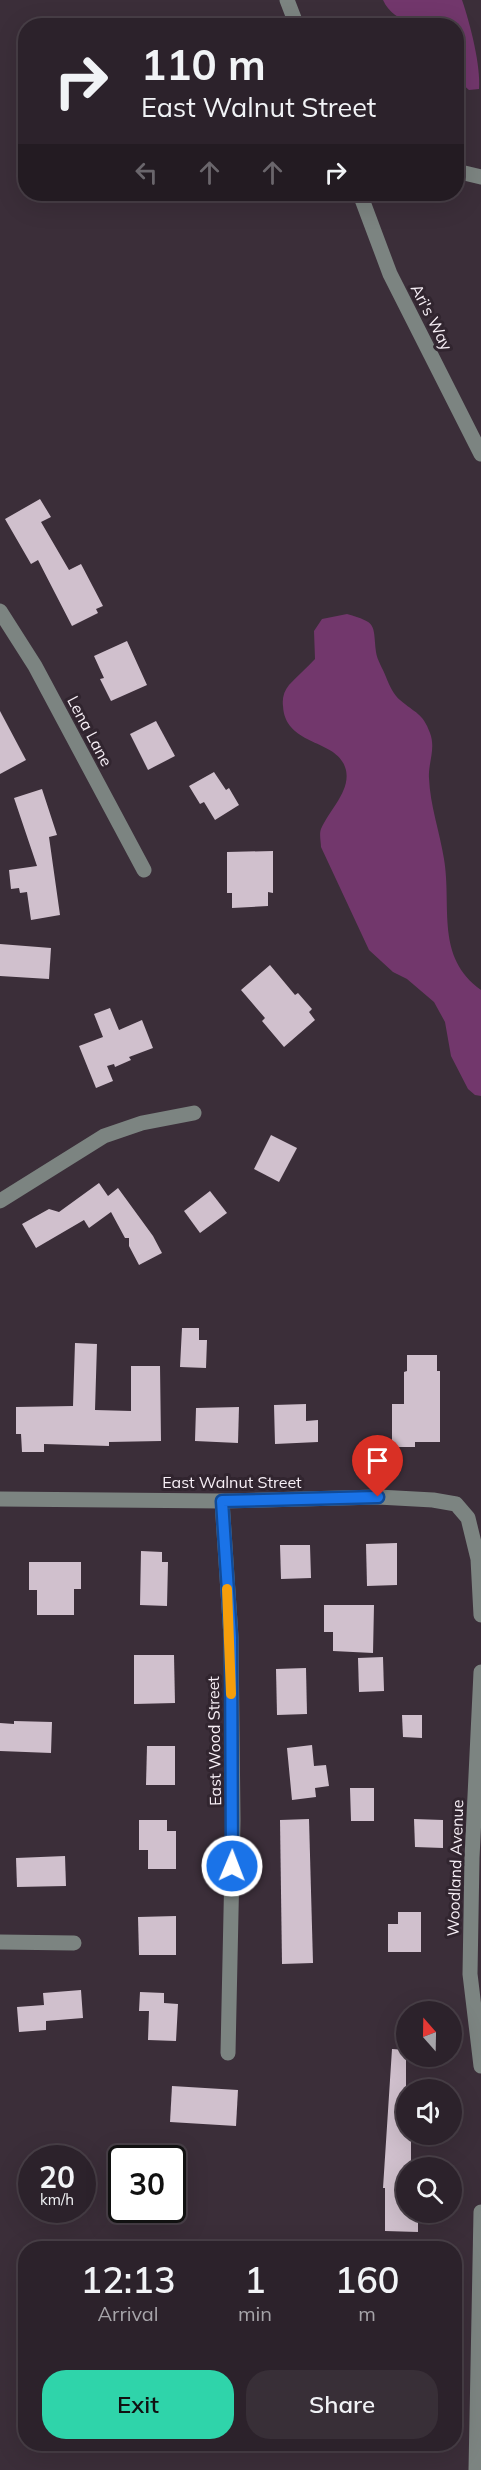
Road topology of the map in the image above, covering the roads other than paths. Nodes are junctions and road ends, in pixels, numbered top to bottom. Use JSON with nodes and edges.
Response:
{"nodes":[{"id":1,"x":287,"y":0,"type":"edge"},
{"id":2,"x":294,"y":18,"type":"edge"},
{"id":3,"x":464,"y":173,"type":"edge"},
{"id":4,"x":481,"y":177,"type":"edge"},
{"id":5,"x":363,"y":201,"type":"edge"},
{"id":6,"x":481,"y":454,"type":"edge"},
{"id":7,"x":0,"y":611,"type":"edge"},
{"id":8,"x":144,"y":870,"type":"dead end"},
{"id":9,"x":194,"y":1113,"type":"dead end"},
{"id":10,"x":0,"y":1201,"type":"edge"},
{"id":11,"x":0,"y":1499,"type":"edge"},
{"id":12,"x":222,"y":1501,"type":"junction"},
{"id":13,"x":481,"y":1615,"type":"edge"},
{"id":14,"x":481,"y":1672,"type":"edge"},
{"id":15,"x":476,"y":1858,"type":"edge"},
{"id":16,"x":0,"y":1942,"type":"edge"},
{"id":17,"x":74,"y":1943,"type":"dead end"},
{"id":18,"x":228,"y":2053,"type":"dead end"},
{"id":19,"x":481,"y":2066,"type":"edge"},
{"id":20,"x":481,"y":2212,"type":"edge"},
{"id":21,"x":476,"y":2470,"type":"edge"}],
"edges":[{"from":1,"to":2,"type":"street"},
{"from":3,"to":4,"type":"street"},
{"from":5,"to":6,"type":"street","name":"Ari's Way"},
{"from":7,"to":8,"type":"street","name":"Lena Lane"},
{"from":9,"to":10,"type":"street"},
{"from":11,"to":12,"type":"street","name":"East Walnut Street"},
{"from":12,"to":13,"type":"street","name":"East Walnut Street"},
{"from":12,"to":18,"type":"street","name":"East Wood Street"},
{"from":14,"to":15,"type":"street","name":"Woodland Avenue"},
{"from":15,"to":19,"type":"street","name":"Woodland Avenue"},
{"from":16,"to":17,"type":"street"},
{"from":20,"to":21,"type":"street"}]}
